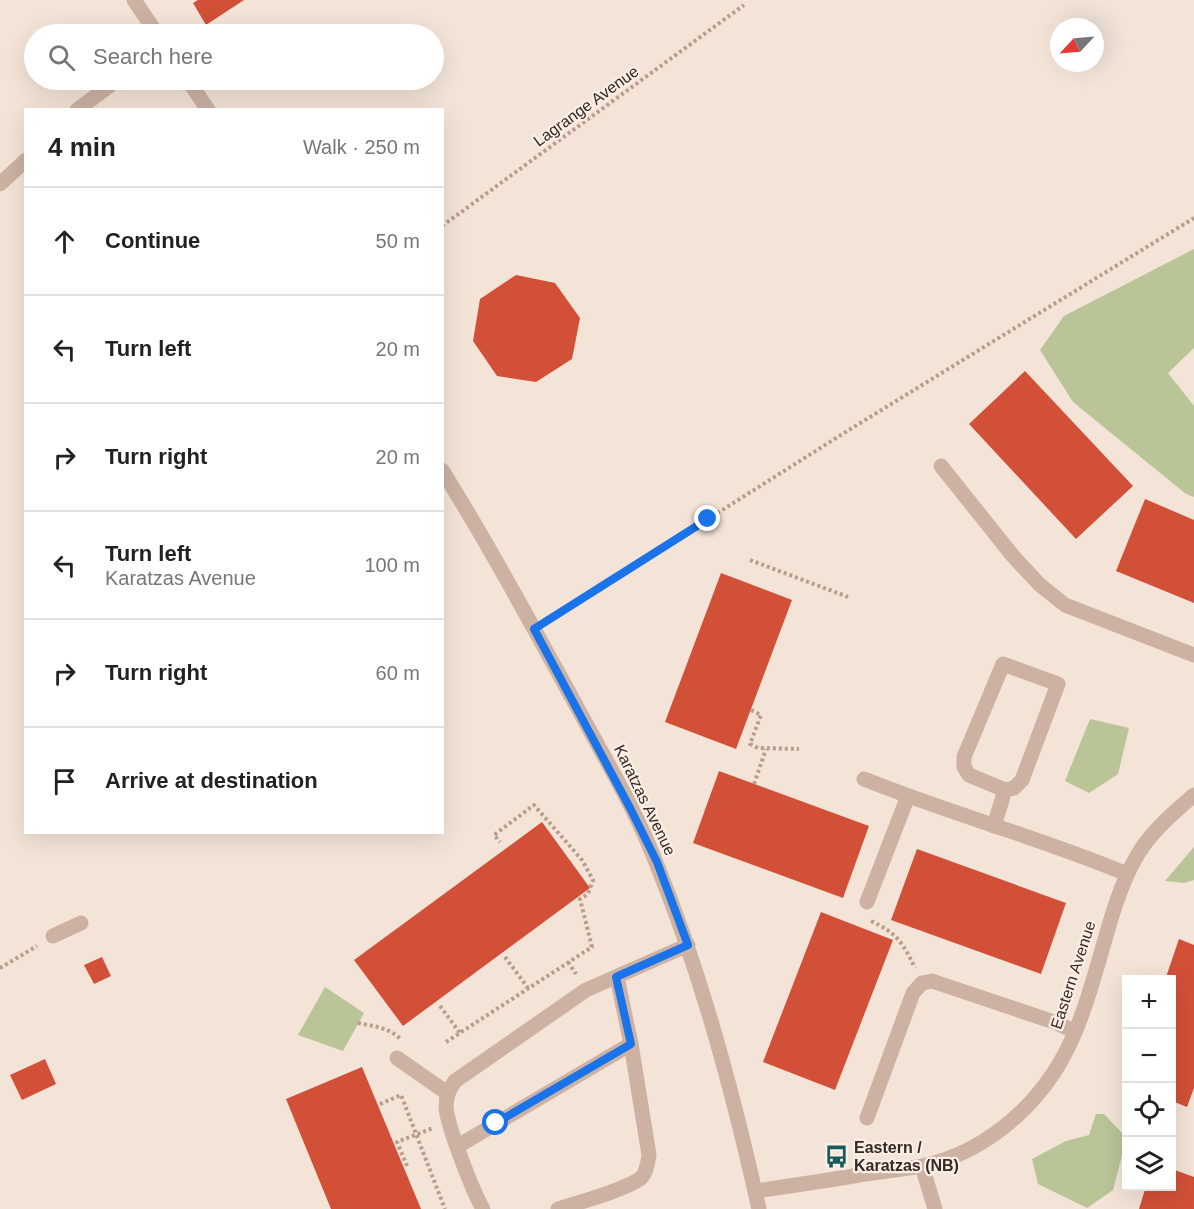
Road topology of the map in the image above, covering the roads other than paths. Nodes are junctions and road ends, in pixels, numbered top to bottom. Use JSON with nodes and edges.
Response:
{"nodes":[{"id":1,"x":134,"y":0,"type":"edge"},
{"id":2,"x":150,"y":24,"type":"edge"},
{"id":3,"x":104,"y":90,"type":"edge"},
{"id":4,"x":195,"y":90,"type":"edge"},
{"id":5,"x":80,"y":108,"type":"edge"},
{"id":6,"x":207,"y":108,"type":"edge"},
{"id":7,"x":24,"y":162,"type":"edge"},
{"id":8,"x":0,"y":184,"type":"edge"},
{"id":9,"x":941,"y":466,"type":"dead end"},
{"id":10,"x":444,"y":473,"type":"edge"},
{"id":11,"x":1194,"y":655,"type":"edge"},
{"id":12,"x":864,"y":779,"type":"dead end"},
{"id":13,"x":1005,"y":790,"type":"junction"},
{"id":14,"x":1194,"y":795,"type":"edge"},
{"id":15,"x":908,"y":796,"type":"junction"},
{"id":16,"x":994,"y":826,"type":"junction"},
{"id":17,"x":1127,"y":874,"type":"junction"},
{"id":18,"x":867,"y":902,"type":"road end"},
{"id":19,"x":81,"y":923,"type":"dead end"},
{"id":20,"x":53,"y":936,"type":"road end"},
{"id":21,"x":688,"y":945,"type":"junction"},
{"id":22,"x":616,"y":977,"type":"junction"},
{"id":23,"x":1075,"y":1032,"type":"junction"},
{"id":24,"x":631,"y":1044,"type":"junction"},
{"id":25,"x":397,"y":1058,"type":"road end"},
{"id":26,"x":447,"y":1093,"type":"junction"},
{"id":27,"x":867,"y":1118,"type":"dead end"},
{"id":28,"x":458,"y":1146,"type":"junction"},
{"id":29,"x":922,"y":1166,"type":"junction"},
{"id":30,"x":755,"y":1191,"type":"junction"},
{"id":31,"x":483,"y":1209,"type":"edge"},
{"id":32,"x":558,"y":1209,"type":"edge"},
{"id":33,"x":759,"y":1209,"type":"edge"},
{"id":34,"x":935,"y":1209,"type":"edge"}],
"edges":[{"from":1,"to":2,"type":"street"},
{"from":3,"to":5,"type":"street"},
{"from":4,"to":6,"type":"street"},
{"from":7,"to":8,"type":"street"},
{"from":9,"to":11,"type":"street"},
{"from":10,"to":21,"type":"street","name":"Karatzas Avenue"},
{"from":12,"to":15,"type":"street"},
{"from":13,"to":13,"type":"street"},
{"from":13,"to":16,"type":"street"},
{"from":14,"to":17,"type":"street","name":"Eastern Avenue"},
{"from":15,"to":16,"type":"street"},
{"from":15,"to":18,"type":"street"},
{"from":16,"to":17,"type":"street"},
{"from":17,"to":23,"type":"street","name":"Eastern Avenue"},
{"from":19,"to":20,"type":"street"},
{"from":21,"to":22,"type":"street"},
{"from":21,"to":30,"type":"street","name":"Karatzas Avenue"},
{"from":22,"to":24,"type":"street"},
{"from":22,"to":26,"type":"street"},
{"from":23,"to":27,"type":"street"},
{"from":23,"to":29,"type":"street","name":"Eastern Avenue"},
{"from":24,"to":28,"type":"street"},
{"from":24,"to":32,"type":"street"},
{"from":25,"to":26,"type":"street"},
{"from":26,"to":28,"type":"street"},
{"from":28,"to":31,"type":"street"},
{"from":29,"to":30,"type":"street","name":"Eastern Avenue"},
{"from":29,"to":34,"type":"street"},
{"from":30,"to":33,"type":"street","name":"Karatzas Avenue"}]}
